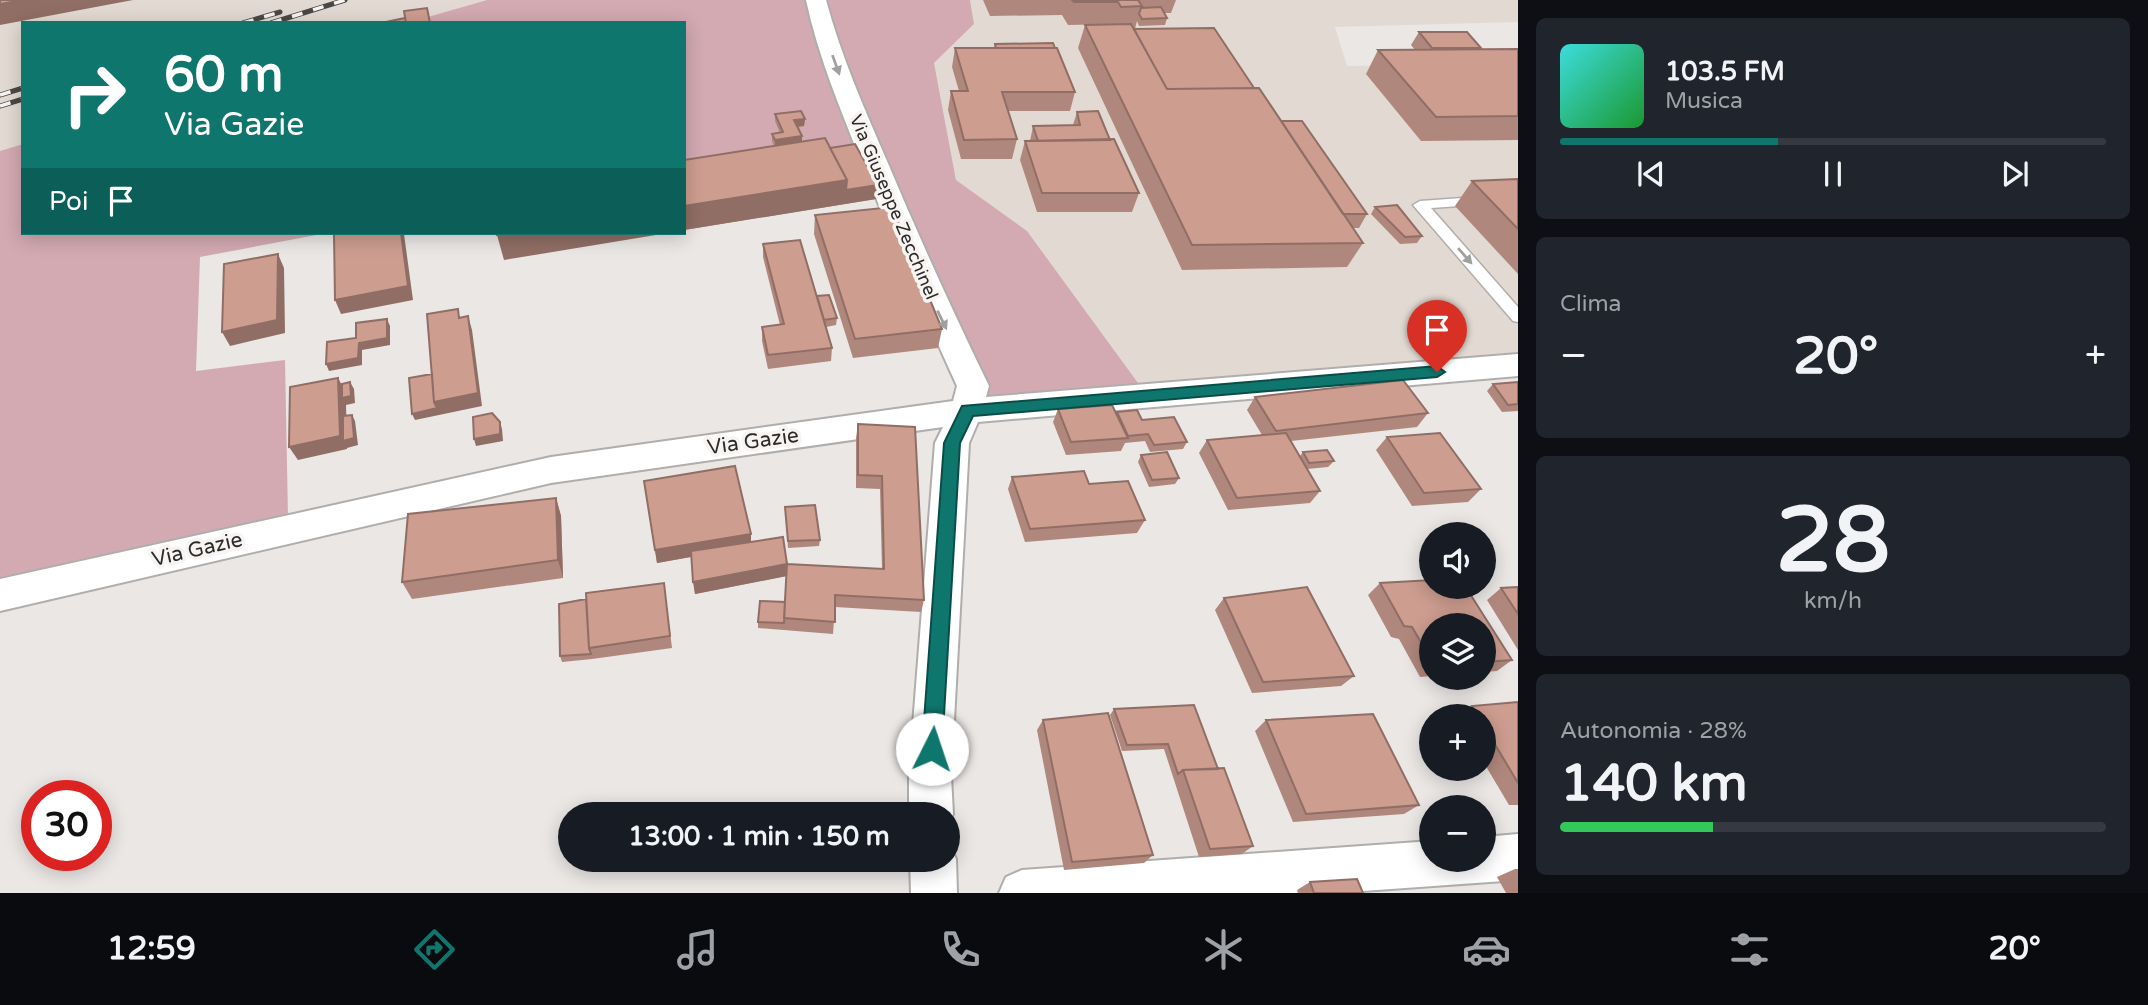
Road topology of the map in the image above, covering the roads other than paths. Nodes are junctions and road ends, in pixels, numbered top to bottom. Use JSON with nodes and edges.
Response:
{"nodes":[{"id":1,"x":817,"y":0,"type":"edge"},
{"id":2,"x":1518,"y":198,"type":"edge"},
{"id":3,"x":1518,"y":317,"type":"edge"},
{"id":4,"x":1518,"y":365,"type":"edge"},
{"id":5,"x":967,"y":411,"type":"junction"},
{"id":6,"x":0,"y":594,"type":"edge"},
{"id":7,"x":931,"y":802,"type":"edge"},
{"id":8,"x":1518,"y":857,"type":"edge"},
{"id":9,"x":933,"y":872,"type":"edge"},
{"id":10,"x":934,"y":893,"type":"edge"},
{"id":11,"x":1022,"y":893,"type":"edge"}],
"edges":[{"from":1,"to":5,"type":"street","name":"Via Giuseppe Zecchinel","one_way":true},
{"from":2,"to":3,"type":"lane","one_way":true},
{"from":4,"to":5,"type":"street","name":"Via Gazie"},
{"from":5,"to":6,"type":"street","name":"Via Gazie"},
{"from":5,"to":7,"type":"street"},
{"from":8,"to":11,"type":"street"},
{"from":9,"to":10,"type":"street"}]}
